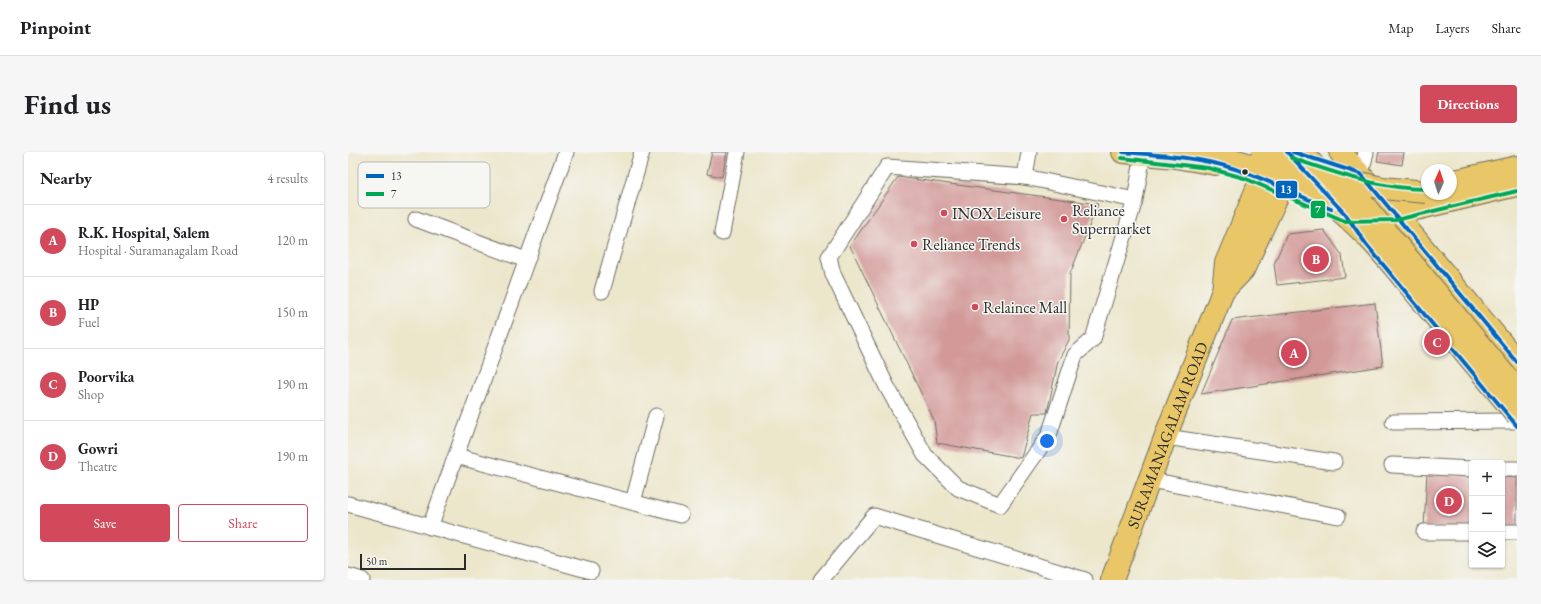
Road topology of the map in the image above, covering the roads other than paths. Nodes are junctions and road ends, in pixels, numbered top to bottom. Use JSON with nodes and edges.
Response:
{"nodes":[{"id":1,"x":566,"y":152,"type":"edge"},
{"id":2,"x":642,"y":152,"type":"edge"},
{"id":3,"x":737,"y":152,"type":"edge"},
{"id":4,"x":1030,"y":152,"type":"edge"},
{"id":5,"x":1195,"y":152,"type":"edge"},
{"id":6,"x":1263,"y":152,"type":"edge"},
{"id":7,"x":1287,"y":152,"type":"edge"},
{"id":8,"x":1293,"y":152,"type":"edge"},
{"id":9,"x":1302,"y":152,"type":"edge"},
{"id":10,"x":1321,"y":152,"type":"edge"},
{"id":11,"x":1340,"y":152,"type":"edge"},
{"id":12,"x":1366,"y":152,"type":"edge"},
{"id":13,"x":1133,"y":153,"type":"edge"},
{"id":14,"x":1517,"y":167,"type":"edge"},
{"id":15,"x":1361,"y":174,"type":"junction"},
{"id":16,"x":1331,"y":175,"type":"junction"},
{"id":17,"x":1517,"y":175,"type":"edge"},
{"id":18,"x":1026,"y":177,"type":"junction"},
{"id":19,"x":1261,"y":179,"type":"junction"},
{"id":20,"x":1457,"y":180,"type":"edge"},
{"id":21,"x":1421,"y":183,"type":"edge"},
{"id":22,"x":1517,"y":185,"type":"edge"},
{"id":23,"x":1281,"y":188,"type":"junction"},
{"id":24,"x":1457,"y":189,"type":"edge"},
{"id":25,"x":1421,"y":191,"type":"edge"},
{"id":26,"x":1135,"y":200,"type":"junction"},
{"id":27,"x":1396,"y":214,"type":"junction"},
{"id":28,"x":1346,"y":215,"type":"junction"},
{"id":29,"x":416,"y":219,"type":"dead end"},
{"id":30,"x":722,"y":233,"type":"dead end"},
{"id":31,"x":526,"y":260,"type":"junction"},
{"id":32,"x":602,"y":291,"type":"dead end"},
{"id":33,"x":1223,"y":291,"type":"junction"},
{"id":34,"x":1517,"y":362,"type":"edge"},
{"id":35,"x":1517,"y":374,"type":"edge"},
{"id":36,"x":1517,"y":390,"type":"edge"},
{"id":37,"x":656,"y":416,"type":"dead end"},
{"id":38,"x":1516,"y":417,"type":"edge"},
{"id":39,"x":1393,"y":422,"type":"dead end"},
{"id":40,"x":1166,"y":436,"type":"junction"},
{"id":41,"x":456,"y":456,"type":"junction"},
{"id":42,"x":1334,"y":462,"type":"dead end"},
{"id":43,"x":1392,"y":465,"type":"dead end"},
{"id":44,"x":1517,"y":468,"type":"edge"},
{"id":45,"x":1469,"y":469,"type":"edge"},
{"id":46,"x":1505,"y":469,"type":"edge"},
{"id":47,"x":1150,"y":480,"type":"junction"},
{"id":48,"x":633,"y":502,"type":"junction"},
{"id":49,"x":348,"y":504,"type":"edge"},
{"id":50,"x":680,"y":514,"type":"dead end"},
{"id":51,"x":1338,"y":516,"type":"dead end"},
{"id":52,"x":430,"y":527,"type":"junction"},
{"id":53,"x":1424,"y":532,"type":"dead end"},
{"id":54,"x":1469,"y":532,"type":"edge"},
{"id":55,"x":1505,"y":532,"type":"edge"},
{"id":56,"x":1517,"y":532,"type":"edge"},
{"id":57,"x":591,"y":571,"type":"dead end"},
{"id":58,"x":348,"y":576,"type":"edge"},
{"id":59,"x":362,"y":580,"type":"edge"},
{"id":60,"x":821,"y":580,"type":"edge"},
{"id":61,"x":1085,"y":580,"type":"edge"},
{"id":62,"x":1112,"y":580,"type":"edge"}],
"edges":[{"from":1,"to":31,"type":"street"},
{"from":2,"to":32,"type":"street"},
{"from":3,"to":30,"type":"street"},
{"from":4,"to":18,"type":"street"},
{"from":5,"to":38,"type":"main road","bridge":true},
{"from":6,"to":16,"type":"main road","bridge":true},
{"from":7,"to":28,"type":"main road"},
{"from":8,"to":15,"type":"main road"},
{"from":9,"to":38,"type":"main road","bridge":true},
{"from":10,"to":36,"type":"main road","bridge":true},
{"from":11,"to":15,"type":"main road"},
{"from":12,"to":15,"type":"street"},
{"from":13,"to":19,"type":"main road"},
{"from":13,"to":26,"type":"street"},
{"from":14,"to":20,"type":"main road"},
{"from":15,"to":21,"type":"main road"},
{"from":15,"to":27,"type":"main road"},
{"from":16,"to":25,"type":"main road","bridge":true},
{"from":16,"to":35,"type":"main road","bridge":true},
{"from":17,"to":24,"type":"main road"},
{"from":18,"to":26,"type":"street"},
{"from":18,"to":26,"type":"street"},
{"from":19,"to":23,"type":"main road"},
{"from":19,"to":33,"type":"main road"},
{"from":22,"to":27,"type":"main road"},
{"from":23,"to":28,"type":"main road"},
{"from":23,"to":33,"type":"main road"},
{"from":27,"to":28,"type":"main road"},
{"from":27,"to":34,"type":"main road"},
{"from":28,"to":38,"type":"main road"},
{"from":29,"to":31,"type":"street"},
{"from":31,"to":41,"type":"street"},
{"from":33,"to":40,"type":"main road","name":"SURAMANAGALAM ROAD"},
{"from":37,"to":48,"type":"street"},
{"from":38,"to":39,"type":"street"},
{"from":40,"to":42,"type":"street"},
{"from":40,"to":47,"type":"main road","name":"SURAMANAGALAM ROAD"},
{"from":41,"to":48,"type":"street"},
{"from":41,"to":52,"type":"street"},
{"from":43,"to":45,"type":"street"},
{"from":44,"to":46,"type":"street"},
{"from":47,"to":51,"type":"street"},
{"from":47,"to":62,"type":"main road","name":"SURAMANAGALAM ROAD"},
{"from":48,"to":50,"type":"street"},
{"from":49,"to":52,"type":"street"},
{"from":52,"to":57,"type":"street"},
{"from":53,"to":54,"type":"street"},
{"from":55,"to":56,"type":"street"},
{"from":58,"to":59,"type":"street"},
{"from":60,"to":61,"type":"street"}]}
